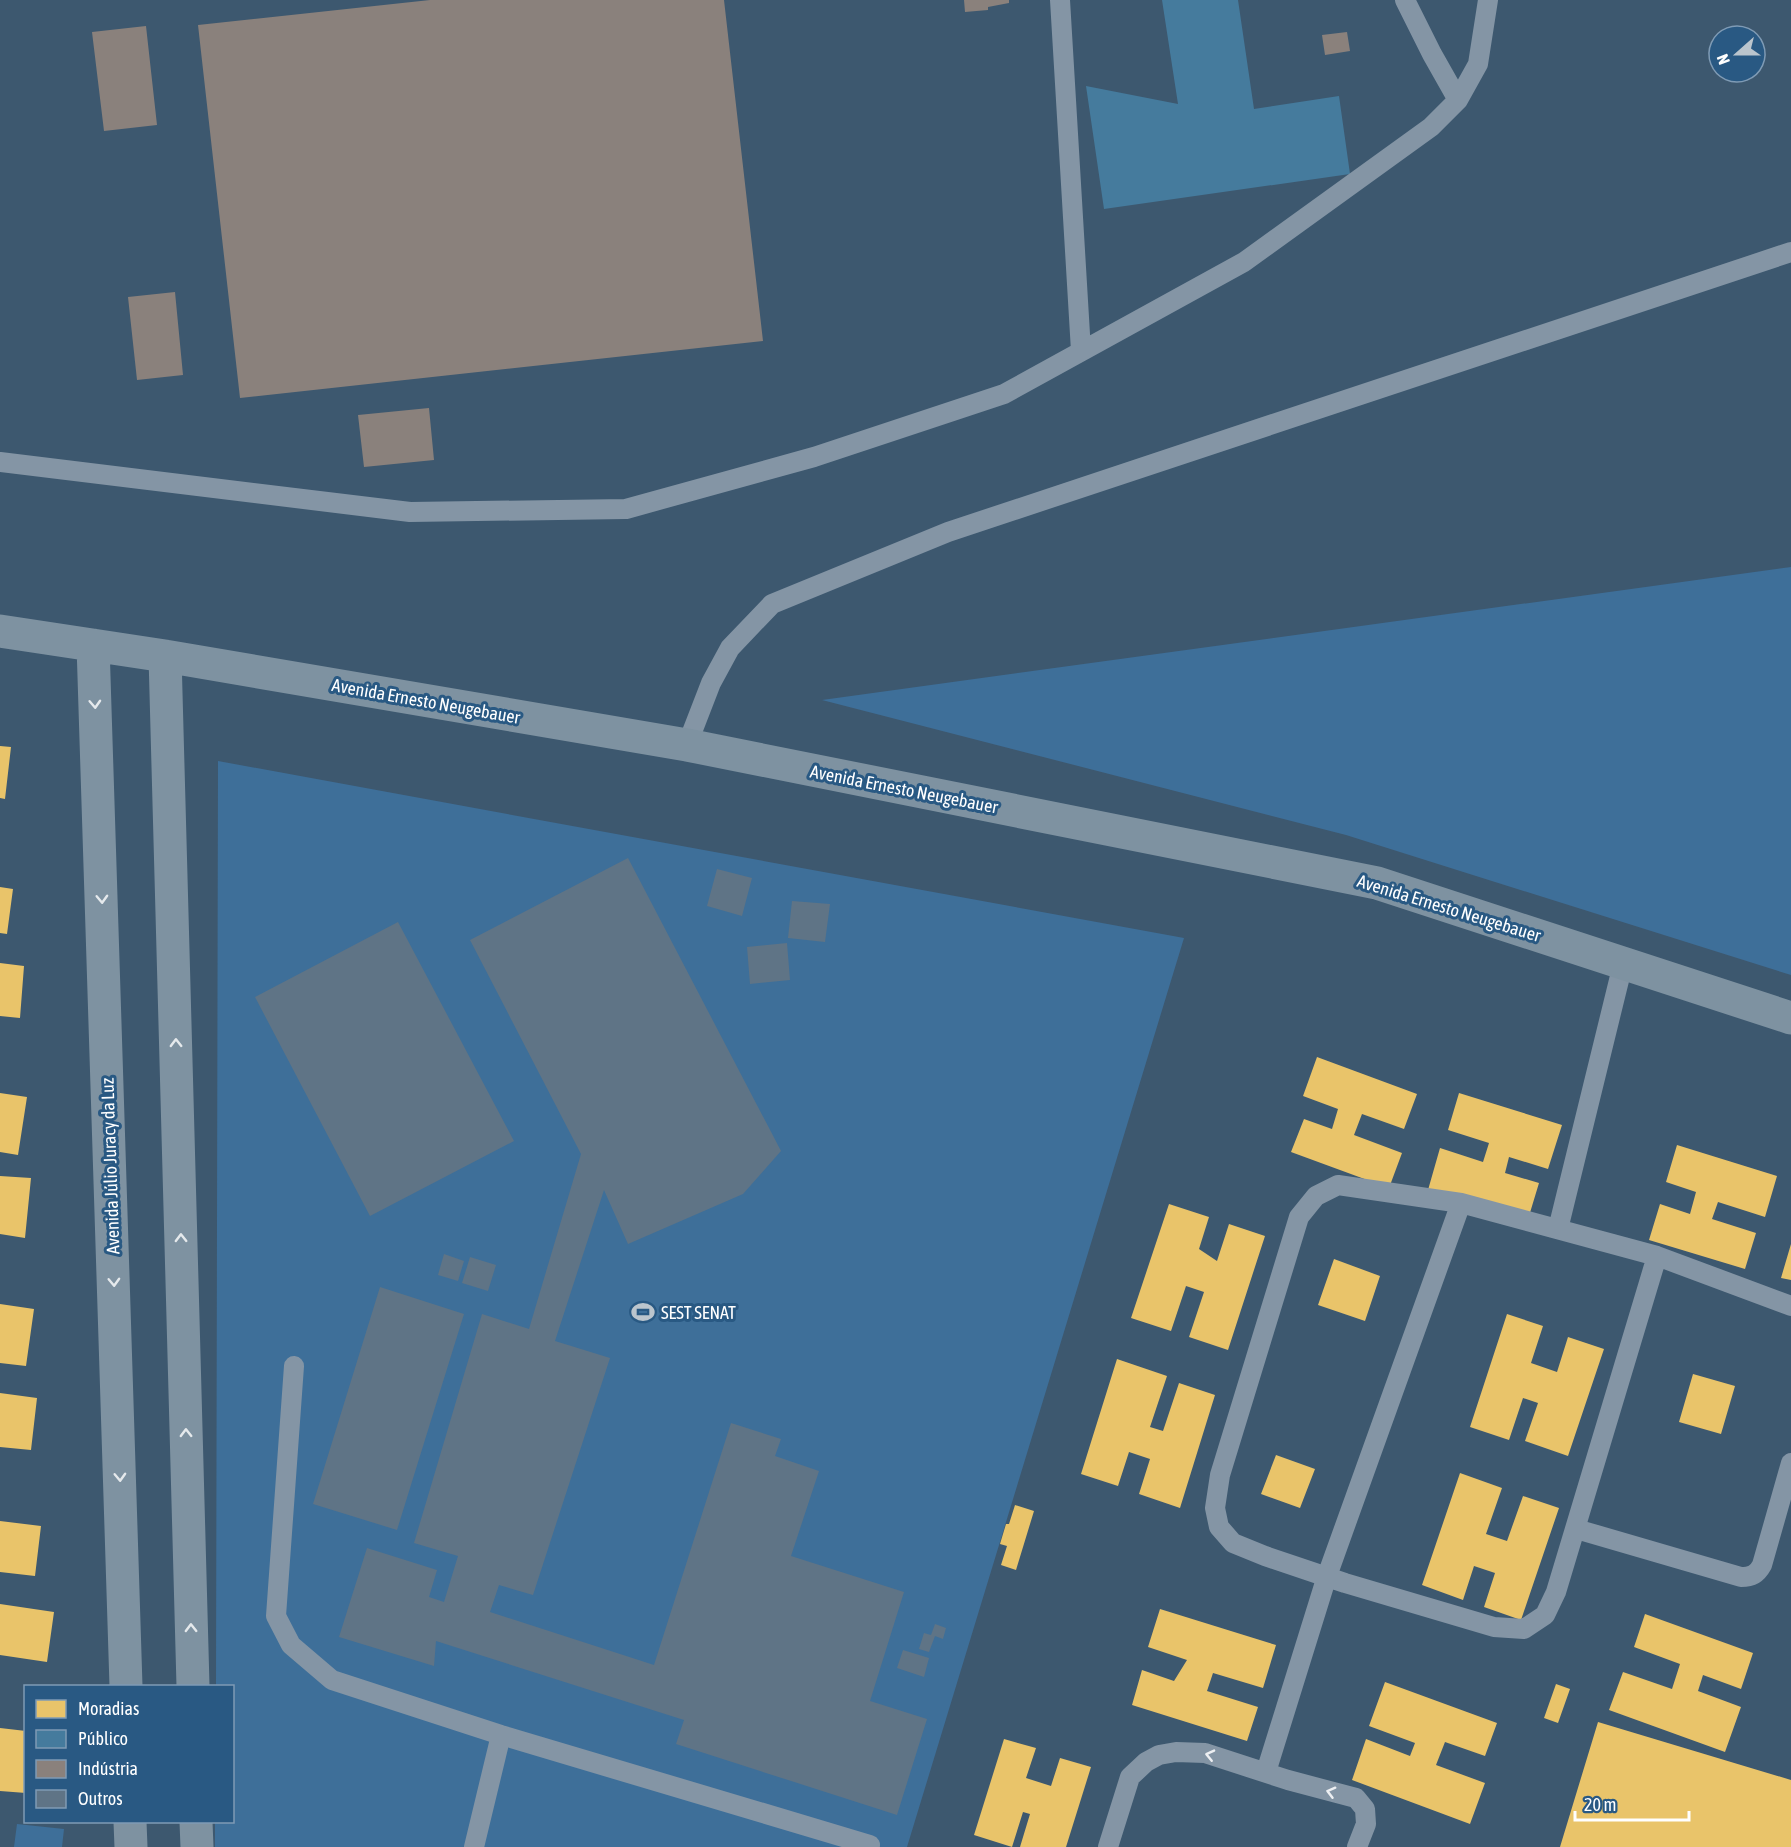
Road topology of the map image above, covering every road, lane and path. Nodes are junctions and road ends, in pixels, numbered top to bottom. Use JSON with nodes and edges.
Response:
{"nodes":[{"id":1,"x":1060,"y":0,"type":"edge"},
{"id":2,"x":1406,"y":0,"type":"edge"},
{"id":3,"x":1488,"y":0,"type":"edge"},
{"id":4,"x":1458,"y":100,"type":"junction"},
{"id":5,"x":1791,"y":252,"type":"edge"},
{"id":6,"x":1082,"y":351,"type":"junction"},
{"id":7,"x":0,"y":462,"type":"edge"},
{"id":8,"x":0,"y":631,"type":"edge"},
{"id":9,"x":93,"y":645,"type":"junction"},
{"id":10,"x":165,"y":656,"type":"junction"},
{"id":11,"x":687,"y":745,"type":"junction"},
{"id":12,"x":1623,"y":963,"type":"junction"},
{"id":13,"x":1791,"y":1018,"type":"edge"},
{"id":14,"x":1461,"y":1203,"type":"junction"},
{"id":15,"x":1558,"y":1230,"type":"junction"},
{"id":16,"x":1657,"y":1256,"type":"junction"},
{"id":17,"x":1791,"y":1306,"type":"edge"},
{"id":18,"x":294,"y":1366,"type":"dead end"},
{"id":19,"x":1791,"y":1463,"type":"edge"},
{"id":20,"x":1576,"y":1528,"type":"junction"},
{"id":21,"x":1327,"y":1576,"type":"junction"},
{"id":22,"x":126,"y":1685,"type":"edge"},
{"id":23,"x":193,"y":1685,"type":"edge"},
{"id":24,"x":501,"y":1735,"type":"junction"},
{"id":25,"x":1266,"y":1772,"type":"junction"},
{"id":26,"x":130,"y":1823,"type":"edge"},
{"id":27,"x":196,"y":1823,"type":"edge"},
{"id":28,"x":870,"y":1845,"type":"dead end"},
{"id":29,"x":131,"y":1847,"type":"edge"},
{"id":30,"x":197,"y":1847,"type":"edge"},
{"id":31,"x":474,"y":1847,"type":"edge"},
{"id":32,"x":1108,"y":1847,"type":"edge"},
{"id":33,"x":1357,"y":1847,"type":"edge"}],
"edges":[{"from":1,"to":6,"type":"lane"},
{"from":2,"to":4,"type":"lane"},
{"from":3,"to":4,"type":"lane"},
{"from":4,"to":6,"type":"lane"},
{"from":5,"to":11,"type":"lane"},
{"from":6,"to":7,"type":"lane"},
{"from":8,"to":9,"type":"street","name":"Avenida Ernesto Neugebauer"},
{"from":9,"to":10,"type":"street","name":"Avenida Ernesto Neugebauer"},
{"from":9,"to":22,"type":"street","name":"Avenida Júlio Juracy da Luz","one_way":true},
{"from":10,"to":11,"type":"street","name":"Avenida Ernesto Neugebauer"},
{"from":23,"to":10,"type":"street","one_way":true},
{"from":11,"to":12,"type":"street","name":"Avenida Ernesto Neugebauer"},
{"from":12,"to":13,"type":"street","name":"Avenida Ernesto Neugebauer"},
{"from":12,"to":15,"type":"lane"},
{"from":14,"to":15,"type":"lane"},
{"from":14,"to":21,"type":"lane"},
{"from":14,"to":21,"type":"lane"},
{"from":15,"to":16,"type":"lane"},
{"from":16,"to":17,"type":"lane"},
{"from":16,"to":20,"type":"lane"},
{"from":18,"to":24,"type":"lane"},
{"from":19,"to":20,"type":"lane"},
{"from":20,"to":21,"type":"lane"},
{"from":21,"to":25,"type":"lane"},
{"from":24,"to":28,"type":"lane"},
{"from":24,"to":31,"type":"lane"},
{"from":25,"to":32,"type":"lane","one_way":true},
{"from":33,"to":25,"type":"lane","one_way":true},
{"from":26,"to":29,"type":"street"},
{"from":27,"to":30,"type":"street"}]}
